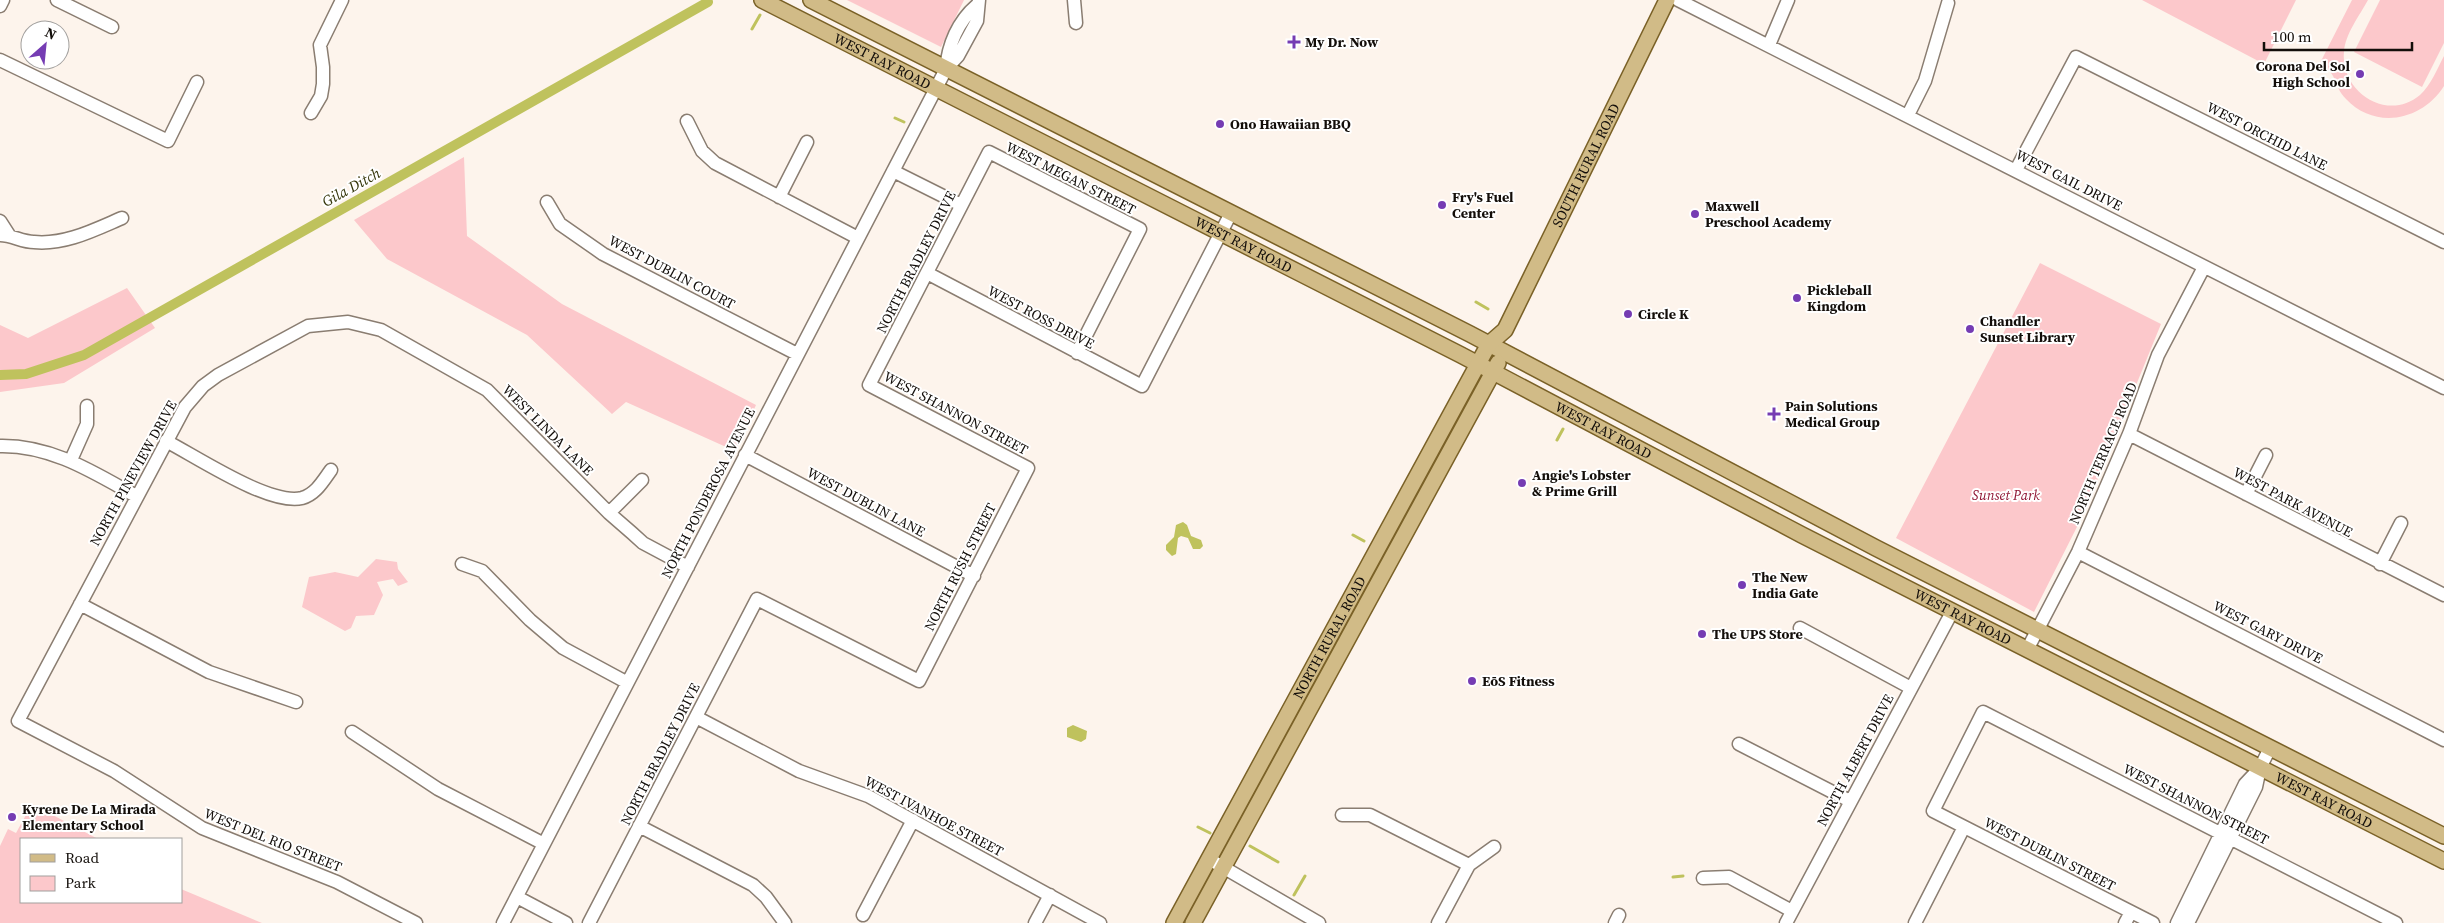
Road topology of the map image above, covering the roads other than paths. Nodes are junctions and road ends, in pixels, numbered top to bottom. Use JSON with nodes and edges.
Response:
{"nodes":[{"id":1,"x":3,"y":0,"type":"edge"},
{"id":2,"x":57,"y":0,"type":"edge"},
{"id":3,"x":342,"y":0,"type":"edge"},
{"id":4,"x":762,"y":0,"type":"edge"},
{"id":5,"x":811,"y":0,"type":"edge"},
{"id":6,"x":1074,"y":0,"type":"edge"},
{"id":7,"x":1668,"y":0,"type":"edge"},
{"id":8,"x":1678,"y":0,"type":"edge"},
{"id":9,"x":1788,"y":0,"type":"edge"},
{"id":10,"x":978,"y":2,"type":"edge"},
{"id":11,"x":1948,"y":3,"type":"dead end"},
{"id":12,"x":0,"y":6,"type":"edge"},
{"id":13,"x":1076,"y":23,"type":"dead end"},
{"id":14,"x":112,"y":27,"type":"dead end"},
{"id":15,"x":1769,"y":45,"type":"junction"},
{"id":16,"x":0,"y":60,"type":"edge"},
{"id":17,"x":941,"y":78,"type":"junction"},
{"id":18,"x":197,"y":82,"type":"dead end"},
{"id":19,"x":311,"y":113,"type":"dead end"},
{"id":20,"x":1908,"y":115,"type":"junction"},
{"id":21,"x":687,"y":121,"type":"dead end"},
{"id":22,"x":807,"y":142,"type":"dead end"},
{"id":23,"x":989,"y":152,"type":"joint"},
{"id":24,"x":2016,"y":170,"type":"junction"},
{"id":25,"x":893,"y":171,"type":"junction"},
{"id":26,"x":779,"y":197,"type":"junction"},
{"id":27,"x":547,"y":202,"type":"dead end"},
{"id":28,"x":962,"y":205,"type":"junction"},
{"id":29,"x":1231,"y":213,"type":"junction"},
{"id":30,"x":122,"y":218,"type":"dead end"},
{"id":31,"x":0,"y":221,"type":"edge"},
{"id":32,"x":1222,"y":233,"type":"junction"},
{"id":33,"x":4,"y":235,"type":"edge"},
{"id":34,"x":858,"y":238,"type":"junction"},
{"id":35,"x":2444,"y":242,"type":"edge"},
{"id":36,"x":2204,"y":267,"type":"junction"},
{"id":37,"x":926,"y":273,"type":"junction"},
{"id":38,"x":348,"y":322,"type":"joint"},
{"id":39,"x":1505,"y":330,"type":"junction"},
{"id":40,"x":1077,"y":353,"type":"junction"},
{"id":41,"x":797,"y":354,"type":"junction"},
{"id":42,"x":1483,"y":354,"type":"junction"},
{"id":43,"x":1499,"y":362,"type":"junction"},
{"id":44,"x":869,"y":385,"type":"joint"},
{"id":45,"x":2444,"y":388,"type":"edge"},
{"id":46,"x":87,"y":406,"type":"dead end"},
{"id":47,"x":2129,"y":434,"type":"junction"},
{"id":48,"x":166,"y":441,"type":"junction"},
{"id":49,"x":0,"y":446,"type":"edge"},
{"id":50,"x":745,"y":455,"type":"junction"},
{"id":51,"x":2266,"y":455,"type":"dead end"},
{"id":52,"x":71,"y":460,"type":"junction"},
{"id":53,"x":1028,"y":468,"type":"joint"},
{"id":54,"x":331,"y":470,"type":"dead end"},
{"id":55,"x":642,"y":480,"type":"dead end"},
{"id":56,"x":1760,"y":488,"type":"junction"},
{"id":57,"x":2246,"y":494,"type":"junction"},
{"id":58,"x":136,"y":496,"type":"junction"},
{"id":59,"x":1749,"y":507,"type":"junction"},
{"id":60,"x":609,"y":513,"type":"junction"},
{"id":61,"x":2401,"y":523,"type":"dead end"},
{"id":62,"x":2078,"y":552,"type":"junction"},
{"id":63,"x":462,"y":564,"type":"dead end"},
{"id":64,"x":2380,"y":564,"type":"junction"},
{"id":65,"x":688,"y":567,"type":"junction"},
{"id":66,"x":974,"y":576,"type":"junction"},
{"id":67,"x":2444,"y":595,"type":"edge"},
{"id":68,"x":757,"y":599,"type":"joint"},
{"id":69,"x":80,"y":604,"type":"junction"},
{"id":70,"x":1952,"y":612,"type":"junction"},
{"id":71,"x":1800,"y":628,"type":"dead end"},
{"id":72,"x":2038,"y":630,"type":"junction"},
{"id":73,"x":2028,"y":650,"type":"junction"},
{"id":74,"x":626,"y":682,"type":"junction"},
{"id":75,"x":1911,"y":688,"type":"junction"},
{"id":76,"x":296,"y":702,"type":"dead end"},
{"id":77,"x":696,"y":717,"type":"junction"},
{"id":78,"x":18,"y":720,"type":"joint"},
{"id":79,"x":352,"y":732,"type":"dead end"},
{"id":80,"x":2443,"y":738,"type":"edge"},
{"id":81,"x":1739,"y":744,"type":"dead end"},
{"id":82,"x":2270,"y":748,"type":"junction"},
{"id":83,"x":2260,"y":768,"type":"junction"},
{"id":84,"x":1850,"y":801,"type":"junction"},
{"id":85,"x":1933,"y":811,"type":"joint"},
{"id":86,"x":1342,"y":815,"type":"dead end"},
{"id":87,"x":913,"y":820,"type":"junction"},
{"id":88,"x":640,"y":826,"type":"junction"},
{"id":89,"x":1964,"y":827,"type":"junction"},
{"id":90,"x":2225,"y":836,"type":"junction"},
{"id":91,"x":2444,"y":836,"type":"edge"},
{"id":92,"x":544,"y":844,"type":"junction"},
{"id":93,"x":1494,"y":847,"type":"dead end"},
{"id":94,"x":1209,"y":859,"type":"junction"},
{"id":95,"x":2444,"y":861,"type":"edge"},
{"id":96,"x":1469,"y":865,"type":"junction"},
{"id":97,"x":1224,"y":868,"type":"junction"},
{"id":98,"x":1703,"y":878,"type":"dead end"},
{"id":99,"x":1050,"y":895,"type":"junction"},
{"id":100,"x":516,"y":897,"type":"junction"},
{"id":101,"x":1792,"y":911,"type":"junction"},
{"id":102,"x":863,"y":915,"type":"dead end"},
{"id":103,"x":2128,"y":917,"type":"edge"},
{"id":104,"x":416,"y":923,"type":"edge"},
{"id":105,"x":503,"y":923,"type":"edge"},
{"id":106,"x":566,"y":923,"type":"edge"},
{"id":107,"x":589,"y":923,"type":"edge"},
{"id":108,"x":785,"y":923,"type":"edge"},
{"id":109,"x":1036,"y":923,"type":"edge"},
{"id":110,"x":1100,"y":923,"type":"edge"},
{"id":111,"x":1174,"y":923,"type":"edge"},
{"id":112,"x":1193,"y":923,"type":"edge"},
{"id":113,"x":1319,"y":923,"type":"edge"},
{"id":114,"x":1439,"y":923,"type":"edge"},
{"id":115,"x":1786,"y":923,"type":"edge"},
{"id":116,"x":1915,"y":923,"type":"edge"},
{"id":117,"x":2153,"y":923,"type":"edge"},
{"id":118,"x":2177,"y":923,"type":"edge"},
{"id":119,"x":2188,"y":923,"type":"edge"},
{"id":120,"x":2396,"y":923,"type":"edge"}],
"edges":[{"from":1,"to":12,"type":"street"},
{"from":2,"to":14,"type":"street"},
{"from":3,"to":19,"type":"street"},
{"from":4,"to":17,"type":"main road","name":"WEST RAY ROAD"},
{"from":5,"to":17,"type":"main road","name":"WEST RAY ROAD"},
{"from":6,"to":13,"type":"street"},
{"from":7,"to":39,"type":"main road","name":"SOUTH RURAL ROAD"},
{"from":8,"to":15,"type":"street","name":"WEST GAIL DRIVE"},
{"from":9,"to":15,"type":"street"},
{"from":10,"to":17,"type":"street","name":"NORTH PONDEROSA AVENUE"},
{"from":11,"to":20,"type":"street"},
{"from":15,"to":20,"type":"street","name":"WEST GAIL DRIVE"},
{"from":16,"to":18,"type":"street"},
{"from":17,"to":25,"type":"street","name":"NORTH PONDEROSA AVENUE"},
{"from":17,"to":29,"type":"main road","name":"WEST RAY ROAD"},
{"from":17,"to":32,"type":"main road","name":"WEST RAY ROAD"},
{"from":20,"to":24,"type":"street","name":"WEST GAIL DRIVE"},
{"from":21,"to":26,"type":"street"},
{"from":22,"to":26,"type":"street"},
{"from":23,"to":28,"type":"street","name":"NORTH BRADLEY DRIVE"},
{"from":23,"to":40,"type":"street","name":"WEST MEGAN STREET"},
{"from":24,"to":35,"type":"street","name":"WEST ORCHID LANE"},
{"from":24,"to":36,"type":"street","name":"WEST GAIL DRIVE"},
{"from":25,"to":28,"type":"street"},
{"from":25,"to":34,"type":"street","name":"NORTH PONDEROSA AVENUE"},
{"from":26,"to":34,"type":"street"},
{"from":27,"to":41,"type":"street","name":"WEST DUBLIN COURT"},
{"from":28,"to":37,"type":"street","name":"NORTH BRADLEY DRIVE"},
{"from":29,"to":32,"type":"street"},
{"from":29,"to":42,"type":"main road","name":"WEST RAY ROAD"},
{"from":30,"to":33,"type":"street"},
{"from":31,"to":33,"type":"street"},
{"from":32,"to":40,"type":"street","name":"WEST ROSS DRIVE"},
{"from":32,"to":42,"type":"main road","name":"WEST RAY ROAD"},
{"from":34,"to":41,"type":"street","name":"NORTH PONDEROSA AVENUE"},
{"from":36,"to":45,"type":"street","name":"WEST GAIL DRIVE"},
{"from":36,"to":47,"type":"street","name":"NORTH TERRACE ROAD"},
{"from":37,"to":40,"type":"street","name":"WEST ROSS DRIVE"},
{"from":37,"to":44,"type":"street","name":"NORTH BRADLEY DRIVE"},
{"from":38,"to":48,"type":"street","name":"NORTH PINEVIEW DRIVE"},
{"from":38,"to":60,"type":"street","name":"WEST LINDA LANE"},
{"from":39,"to":42,"type":"main road","name":"SOUTH RURAL ROAD"},
{"from":39,"to":43,"type":"main road","name":"SOUTH RURAL ROAD"},
{"from":41,"to":50,"type":"street","name":"NORTH PONDEROSA AVENUE"},
{"from":42,"to":43,"type":"main road","name":"WEST RAY ROAD"},
{"from":42,"to":43,"type":"main road","name":"WEST RAY ROAD"},
{"from":42,"to":94,"type":"main road","name":"NORTH RURAL ROAD"},
{"from":43,"to":56,"type":"main road","name":"WEST RAY ROAD"},
{"from":43,"to":59,"type":"main road","name":"WEST RAY ROAD"},
{"from":43,"to":97,"type":"main road","name":"NORTH RURAL ROAD"},
{"from":44,"to":53,"type":"street","name":"WEST SHANNON STREET"},
{"from":46,"to":52,"type":"street"},
{"from":47,"to":57,"type":"street","name":"WEST PARK AVENUE"},
{"from":47,"to":62,"type":"street","name":"NORTH TERRACE ROAD"},
{"from":48,"to":54,"type":"street"},
{"from":48,"to":58,"type":"street","name":"NORTH PINEVIEW DRIVE"},
{"from":49,"to":52,"type":"street"},
{"from":50,"to":65,"type":"street","name":"NORTH PONDEROSA AVENUE"},
{"from":50,"to":66,"type":"street","name":"WEST DUBLIN LANE"},
{"from":51,"to":57,"type":"street"},
{"from":52,"to":58,"type":"street"},
{"from":53,"to":66,"type":"street","name":"NORTH RUSH STREET"},
{"from":55,"to":60,"type":"street"},
{"from":56,"to":59,"type":"main road"},
{"from":56,"to":72,"type":"main road","name":"WEST RAY ROAD"},
{"from":57,"to":64,"type":"street","name":"WEST PARK AVENUE"},
{"from":58,"to":69,"type":"street","name":"NORTH PINEVIEW DRIVE"},
{"from":59,"to":70,"type":"main road","name":"WEST RAY ROAD"},
{"from":60,"to":65,"type":"street","name":"WEST LINDA LANE"},
{"from":61,"to":64,"type":"street"},
{"from":62,"to":72,"type":"street","name":"NORTH TERRACE ROAD"},
{"from":62,"to":80,"type":"street","name":"WEST GARY DRIVE"},
{"from":63,"to":74,"type":"street"},
{"from":64,"to":67,"type":"street","name":"WEST PARK AVENUE"},
{"from":65,"to":74,"type":"street","name":"NORTH PONDEROSA AVENUE"},
{"from":66,"to":68,"type":"street","name":"NORTH RUSH STREET"},
{"from":68,"to":77,"type":"street","name":"NORTH BRADLEY DRIVE"},
{"from":69,"to":76,"type":"street"},
{"from":69,"to":78,"type":"street","name":"NORTH PINEVIEW DRIVE"},
{"from":70,"to":73,"type":"main road","name":"WEST RAY ROAD"},
{"from":70,"to":75,"type":"street","name":"NORTH ALBERT DRIVE"},
{"from":71,"to":75,"type":"street"},
{"from":72,"to":73,"type":"street","name":"NORTH TERRACE ROAD"},
{"from":72,"to":82,"type":"main road","name":"WEST RAY ROAD"},
{"from":73,"to":83,"type":"main road","name":"WEST RAY ROAD"},
{"from":74,"to":92,"type":"street","name":"NORTH PONDEROSA AVENUE"},
{"from":75,"to":84,"type":"street","name":"NORTH ALBERT DRIVE"},
{"from":77,"to":87,"type":"street","name":"WEST IVANHOE STREET"},
{"from":77,"to":88,"type":"street","name":"NORTH BRADLEY DRIVE"},
{"from":78,"to":104,"type":"street","name":"WEST DEL RIO STREET"},
{"from":79,"to":92,"type":"street"},
{"from":81,"to":84,"type":"street"},
{"from":82,"to":83,"type":"street"},
{"from":82,"to":91,"type":"main road","name":"WEST RAY ROAD"},
{"from":83,"to":90,"type":"street"},
{"from":83,"to":95,"type":"main road","name":"WEST RAY ROAD"},
{"from":84,"to":101,"type":"street","name":"NORTH ALBERT DRIVE"},
{"from":85,"to":89,"type":"street","name":"WEST DUBLIN STREET"},
{"from":85,"to":90,"type":"street","name":"WEST SHANNON STREET"},
{"from":86,"to":96,"type":"street"},
{"from":87,"to":99,"type":"street","name":"WEST IVANHOE STREET"},
{"from":87,"to":102,"type":"street"},
{"from":88,"to":107,"type":"street","name":"NORTH BRADLEY DRIVE"},
{"from":88,"to":108,"type":"street"},
{"from":89,"to":103,"type":"street","name":"WEST DUBLIN STREET"},
{"from":89,"to":116,"type":"street"},
{"from":90,"to":118,"type":"street"},
{"from":90,"to":119,"type":"street"},
{"from":90,"to":120,"type":"street","name":"WEST SHANNON STREET"},
{"from":92,"to":100,"type":"street","name":"NORTH PONDEROSA AVENUE"},
{"from":93,"to":96,"type":"street"},
{"from":94,"to":97,"type":"street"},
{"from":94,"to":111,"type":"main road","name":"NORTH RURAL ROAD"},
{"from":96,"to":114,"type":"street"},
{"from":97,"to":112,"type":"main road","name":"NORTH RURAL ROAD"},
{"from":97,"to":113,"type":"street"},
{"from":98,"to":101,"type":"street"},
{"from":99,"to":109,"type":"street"},
{"from":99,"to":110,"type":"street","name":"WEST IVANHOE STREET"},
{"from":100,"to":105,"type":"street","name":"NORTH PONDEROSA AVENUE"},
{"from":100,"to":106,"type":"street"},
{"from":101,"to":115,"type":"street","name":"NORTH ALBERT DRIVE"},
{"from":103,"to":117,"type":"street","name":"WEST DUBLIN STREET"}]}
